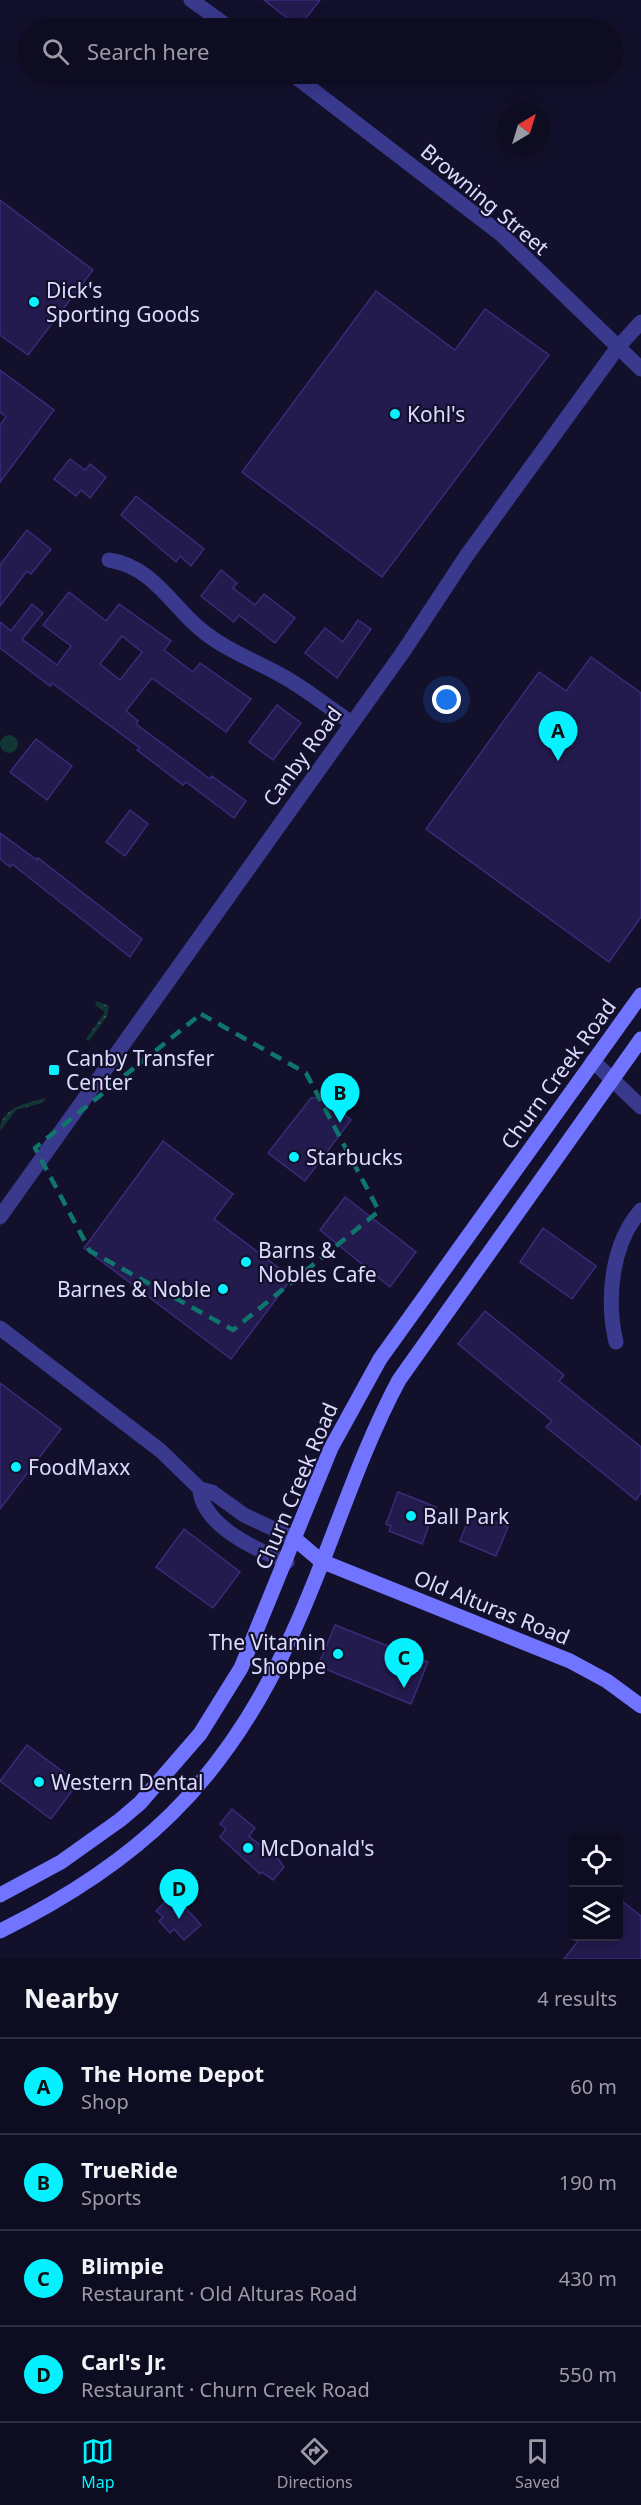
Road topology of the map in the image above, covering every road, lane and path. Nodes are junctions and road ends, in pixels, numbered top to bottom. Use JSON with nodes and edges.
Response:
{"nodes":[{"id":1,"x":190,"y":0,"type":"edge"},
{"id":2,"x":216,"y":18,"type":"edge"},
{"id":3,"x":305,"y":84,"type":"edge"},
{"id":4,"x":641,"y":322,"type":"edge"},
{"id":5,"x":618,"y":347,"type":"junction"},
{"id":6,"x":641,"y":369,"type":"edge"},
{"id":7,"x":110,"y":560,"type":"dead end"},
{"id":8,"x":352,"y":723,"type":"junction"},
{"id":9,"x":641,"y":995,"type":"edge"},
{"id":10,"x":641,"y":1039,"type":"edge"},
{"id":11,"x":593,"y":1060,"type":"junction"},
{"id":12,"x":613,"y":1080,"type":"junction"},
{"id":13,"x":641,"y":1107,"type":"edge"},
{"id":14,"x":641,"y":1210,"type":"edge"},
{"id":15,"x":0,"y":1217,"type":"edge"},
{"id":16,"x":0,"y":1328,"type":"edge"},
{"id":17,"x":616,"y":1342,"type":"dead end"},
{"id":18,"x":200,"y":1489,"type":"junction"},
{"id":19,"x":295,"y":1539,"type":"junction"},
{"id":20,"x":321,"y":1561,"type":"junction"},
{"id":21,"x":287,"y":1562,"type":"junction"},
{"id":22,"x":641,"y":1706,"type":"edge"},
{"id":23,"x":0,"y":1895,"type":"edge"},
{"id":24,"x":0,"y":1931,"type":"edge"}],
"edges":[{"from":1,"to":2,"type":"street"},
{"from":3,"to":5,"type":"street","name":"Browning Street"},
{"from":4,"to":5,"type":"street","name":"Canby Road"},
{"from":5,"to":6,"type":"street","name":"Browning Street"},
{"from":5,"to":8,"type":"street","name":"Canby Road"},
{"from":7,"to":8,"type":"street"},
{"from":8,"to":15,"type":"street","name":"Canby Road"},
{"from":9,"to":11,"type":"main road","name":"Churn Creek Road"},
{"from":10,"to":12,"type":"main road"},
{"from":11,"to":12,"type":"street"},
{"from":11,"to":19,"type":"main road","name":"Churn Creek Road"},
{"from":12,"to":13,"type":"street"},
{"from":12,"to":20,"type":"main road"},
{"from":14,"to":17,"type":"street"},
{"from":16,"to":18,"type":"street","name":"Old Alturas Road"},
{"from":18,"to":19,"type":"street","name":"Old Alturas Road"},
{"from":18,"to":21,"type":"street","name":"Old Alturas Road"},
{"from":19,"to":20,"type":"main road","name":"Old Alturas Road"},
{"from":19,"to":21,"type":"main road","name":"Churn Creek Road"},
{"from":20,"to":21,"type":"main road","name":"Old Alturas Road"},
{"from":20,"to":22,"type":"main road","name":"Old Alturas Road"},
{"from":20,"to":24,"type":"main road"},
{"from":21,"to":23,"type":"main road","name":"Churn Creek Road"}]}
